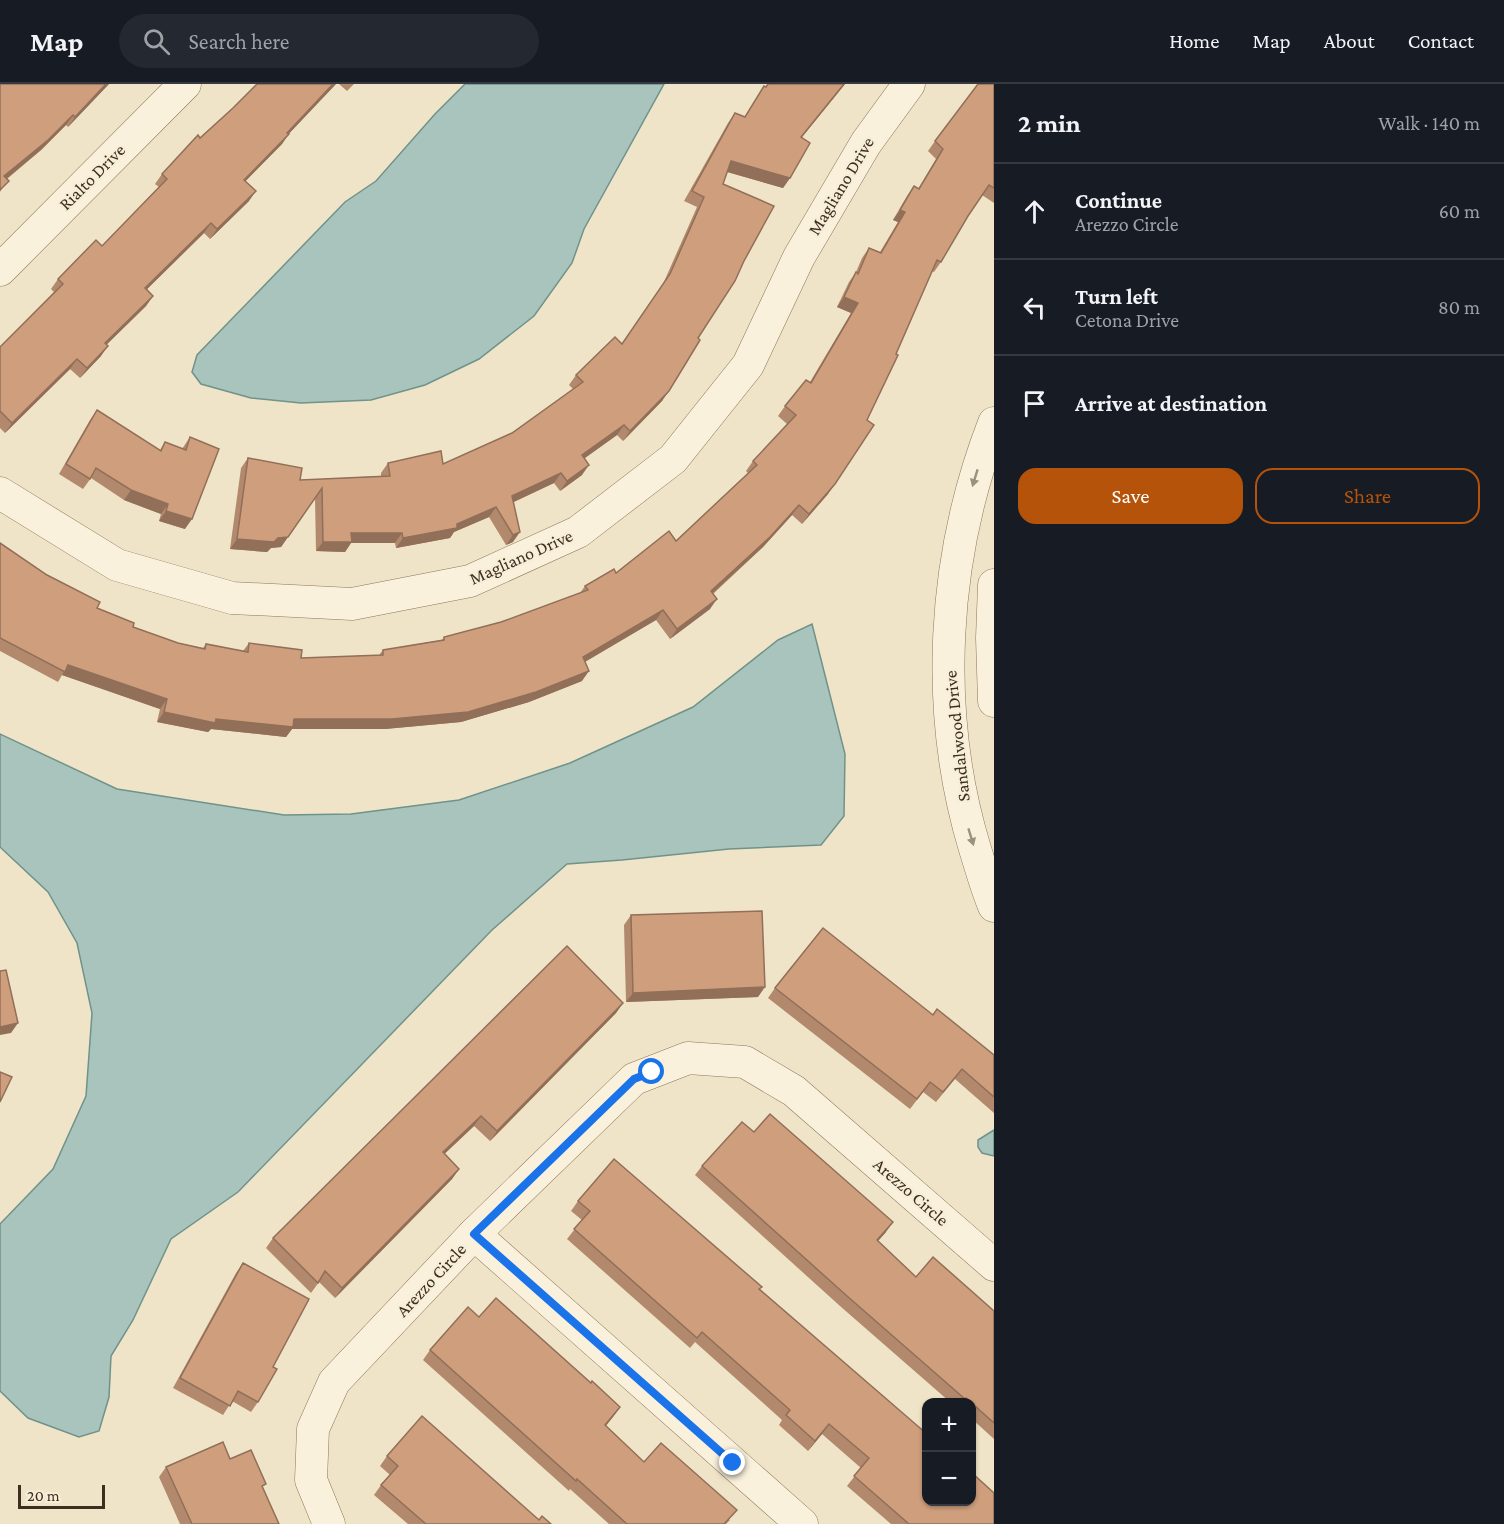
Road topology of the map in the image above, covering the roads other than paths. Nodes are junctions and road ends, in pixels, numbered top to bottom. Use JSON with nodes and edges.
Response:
{"nodes":[{"id":1,"x":185,"y":84,"type":"edge"},
{"id":2,"x":909,"y":84,"type":"edge"},
{"id":3,"x":0,"y":270,"type":"edge"},
{"id":4,"x":994,"y":423,"type":"edge"},
{"id":5,"x":0,"y":493,"type":"edge"},
{"id":6,"x":994,"y":585,"type":"edge"},
{"id":7,"x":994,"y":701,"type":"edge"},
{"id":8,"x":994,"y":906,"type":"edge"},
{"id":9,"x":474,"y":1234,"type":"junction"},
{"id":10,"x":994,"y":1265,"type":"edge"},
{"id":11,"x":329,"y":1524,"type":"edge"},
{"id":12,"x":802,"y":1524,"type":"edge"}],
"edges":[{"from":1,"to":3,"type":"street","name":"Rialto Drive"},
{"from":2,"to":5,"type":"street","name":"Magliano Drive"},
{"from":4,"to":8,"type":"street","name":"Sandalwood Drive","one_way":true},
{"from":6,"to":7,"type":"street"},
{"from":9,"to":10,"type":"street","name":"Arezzo Circle"},
{"from":9,"to":11,"type":"street","name":"Arezzo Circle"},
{"from":9,"to":12,"type":"street"}]}
